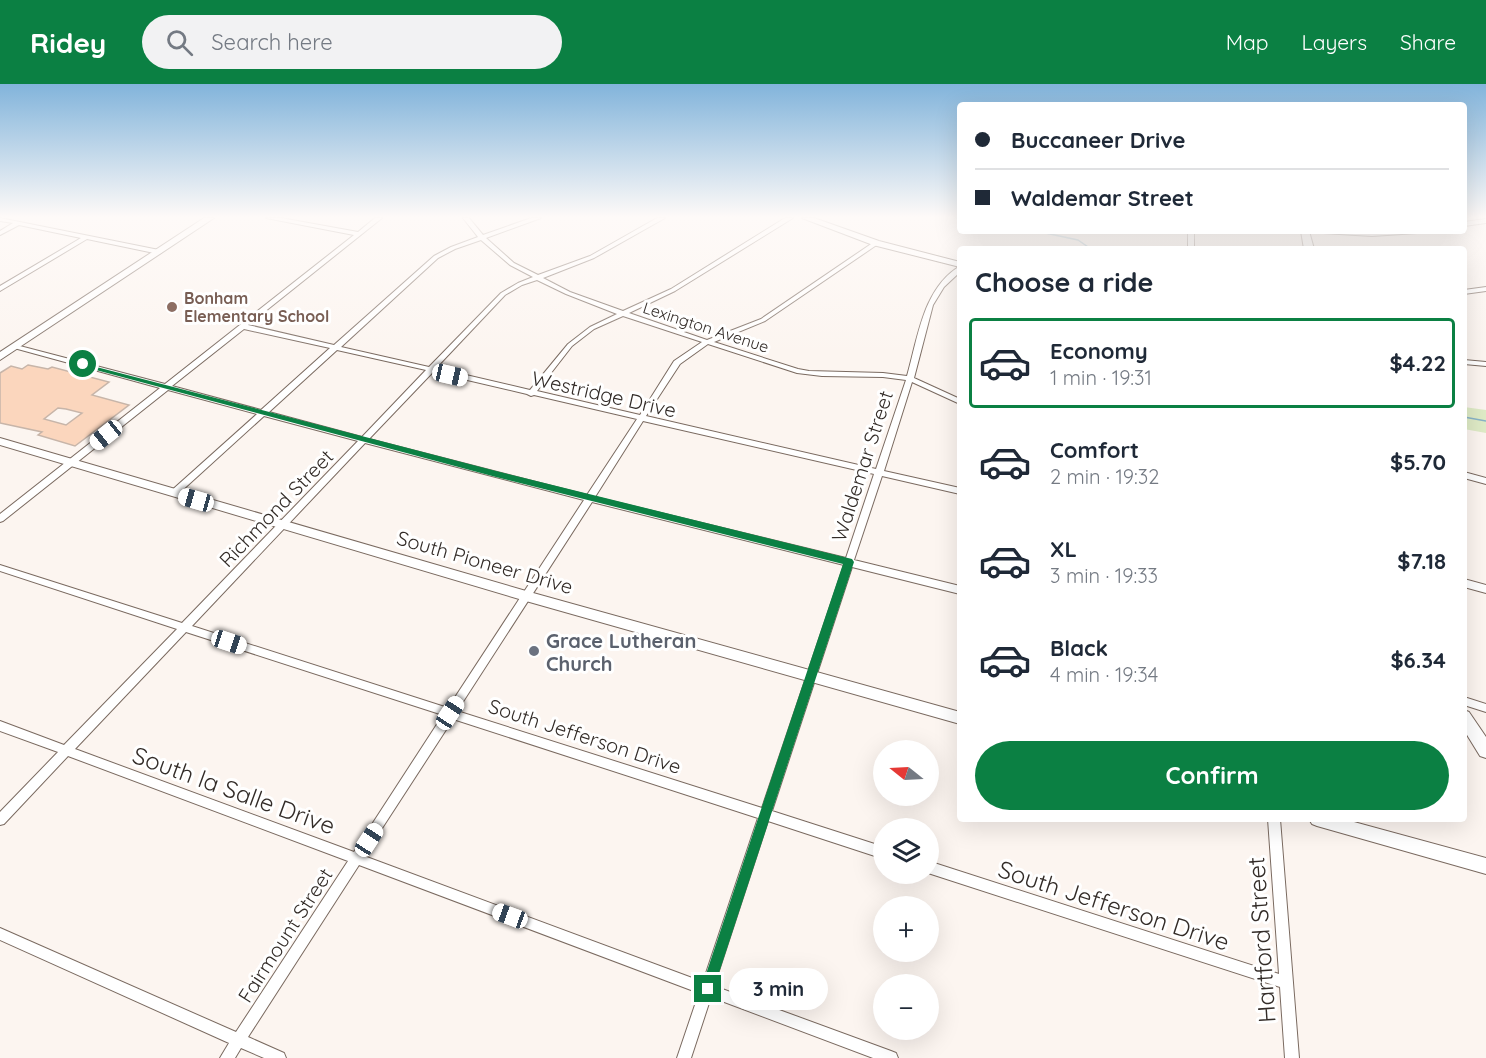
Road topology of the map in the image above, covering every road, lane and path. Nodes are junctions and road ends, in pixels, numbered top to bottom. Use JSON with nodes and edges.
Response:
{"nodes":[{"id":1,"x":42,"y":263,"type":"edge"},
{"id":2,"x":142,"y":263,"type":"edge"},
{"id":3,"x":321,"y":263,"type":"edge"},
{"id":4,"x":429,"y":263,"type":"edge"},
{"id":5,"x":511,"y":263,"type":"edge"},
{"id":6,"x":574,"y":263,"type":"edge"},
{"id":7,"x":716,"y":263,"type":"edge"},
{"id":8,"x":846,"y":263,"type":"edge"},
{"id":9,"x":957,"y":269,"type":"edge"},
{"id":10,"x":537,"y":277,"type":"junction"},
{"id":11,"x":0,"y":289,"type":"edge"},
{"id":12,"x":1486,"y":289,"type":"edge"},
{"id":13,"x":1467,"y":292,"type":"edge"},
{"id":14,"x":622,"y":314,"type":"junction"},
{"id":15,"x":242,"y":326,"type":"junction"},
{"id":16,"x":707,"y":342,"type":"junction"},
{"id":17,"x":16,"y":347,"type":"junction"},
{"id":18,"x":335,"y":348,"type":"junction"},
{"id":19,"x":0,"y":357,"type":"edge"},
{"id":20,"x":1467,"y":362,"type":"edge"},
{"id":21,"x":1486,"y":364,"type":"edge"},
{"id":22,"x":430,"y":370,"type":"junction"},
{"id":23,"x":910,"y":379,"type":"junction"},
{"id":24,"x":168,"y":387,"type":"junction"},
{"id":25,"x":531,"y":394,"type":"junction"},
{"id":26,"x":957,"y":401,"type":"edge"},
{"id":27,"x":262,"y":413,"type":"junction"},
{"id":28,"x":639,"y":420,"type":"junction"},
{"id":29,"x":364,"y":439,"type":"junction"},
{"id":30,"x":0,"y":441,"type":"edge"},
{"id":31,"x":72,"y":463,"type":"junction"},
{"id":32,"x":878,"y":473,"type":"junction"},
{"id":33,"x":1467,"y":476,"type":"edge"},
{"id":34,"x":1486,"y":481,"type":"edge"},
{"id":35,"x":957,"y":490,"type":"edge"},
{"id":36,"x":174,"y":493,"type":"junction"},
{"id":37,"x":589,"y":497,"type":"junction"},
{"id":38,"x":0,"y":519,"type":"edge"},
{"id":39,"x":283,"y":525,"type":"junction"},
{"id":40,"x":849,"y":562,"type":"junction"},
{"id":41,"x":0,"y":568,"type":"edge"},
{"id":42,"x":1467,"y":584,"type":"edge"},
{"id":43,"x":957,"y":589,"type":"edge"},
{"id":44,"x":1486,"y":589,"type":"edge"},
{"id":45,"x":526,"y":596,"type":"junction"},
{"id":46,"x":185,"y":627,"type":"junction"},
{"id":47,"x":810,"y":676,"type":"junction"},
{"id":48,"x":1467,"y":702,"type":"edge"},
{"id":49,"x":1486,"y":708,"type":"edge"},
{"id":50,"x":450,"y":713,"type":"junction"},
{"id":51,"x":957,"y":717,"type":"edge"},
{"id":52,"x":1467,"y":722,"type":"edge"},
{"id":53,"x":0,"y":726,"type":"edge"},
{"id":54,"x":67,"y":750,"type":"junction"},
{"id":55,"x":1486,"y":751,"type":"edge"},
{"id":56,"x":764,"y":814,"type":"junction"},
{"id":57,"x":0,"y":820,"type":"edge"},
{"id":58,"x":1274,"y":822,"type":"edge"},
{"id":59,"x":1328,"y":822,"type":"edge"},
{"id":60,"x":873,"y":849,"type":"edge"},
{"id":61,"x":357,"y":859,"type":"junction"},
{"id":62,"x":1486,"y":867,"type":"edge"},
{"id":63,"x":939,"y":871,"type":"edge"},
{"id":64,"x":0,"y":934,"type":"edge"},
{"id":65,"x":1287,"y":983,"type":"junction"},
{"id":66,"x":708,"y":989,"type":"junction"},
{"id":67,"x":238,"y":1040,"type":"junction"},
{"id":68,"x":227,"y":1058,"type":"edge"},
{"id":69,"x":279,"y":1058,"type":"edge"},
{"id":70,"x":684,"y":1058,"type":"edge"},
{"id":71,"x":891,"y":1058,"type":"edge"},
{"id":72,"x":1292,"y":1058,"type":"edge"}],
"edges":[{"from":1,"to":11,"type":"street"},
{"from":2,"to":17,"type":"main road"},
{"from":3,"to":15,"type":"street"},
{"from":4,"to":18,"type":"street"},
{"from":5,"to":10,"type":"street","name":"Lexington Avenue"},
{"from":6,"to":10,"type":"street","name":"Richmond Street"},
{"from":7,"to":14,"type":"street"},
{"from":8,"to":16,"type":"street","name":"Fairmount Street"},
{"from":9,"to":23,"type":"street","name":"Waldemar Street"},
{"from":10,"to":14,"type":"street","name":"Lexington Avenue"},
{"from":10,"to":22,"type":"street","name":"Richmond Street"},
{"from":12,"to":13,"type":"street"},
{"from":14,"to":16,"type":"street","name":"Lexington Avenue"},
{"from":14,"to":25,"type":"street"},
{"from":15,"to":18,"type":"street","name":"Westridge Drive"},
{"from":15,"to":24,"type":"street"},
{"from":16,"to":23,"type":"street","name":"Lexington Avenue"},
{"from":16,"to":28,"type":"street","name":"Fairmount Street"},
{"from":17,"to":19,"type":"main road"},
{"from":17,"to":24,"type":"street"},
{"from":18,"to":22,"type":"street","name":"Westridge Drive"},
{"from":18,"to":27,"type":"street"},
{"from":20,"to":21,"type":"street"},
{"from":22,"to":25,"type":"street","name":"Westridge Drive"},
{"from":22,"to":29,"type":"street","name":"Richmond Street"},
{"from":23,"to":26,"type":"street","name":"Lexington Avenue"},
{"from":23,"to":32,"type":"street","name":"Waldemar Street"},
{"from":24,"to":27,"type":"street"},
{"from":24,"to":31,"type":"street"},
{"from":25,"to":28,"type":"street","name":"Westridge Drive"},
{"from":27,"to":29,"type":"street"},
{"from":27,"to":36,"type":"street"},
{"from":28,"to":32,"type":"street","name":"Westridge Drive"},
{"from":28,"to":37,"type":"street","name":"Fairmount Street"},
{"from":29,"to":37,"type":"street"},
{"from":29,"to":39,"type":"street","name":"Richmond Street"},
{"from":30,"to":31,"type":"street","name":"South Pioneer Drive"},
{"from":31,"to":36,"type":"street","name":"South Pioneer Drive"},
{"from":31,"to":38,"type":"street"},
{"from":32,"to":35,"type":"street","name":"Westridge Drive"},
{"from":32,"to":40,"type":"street","name":"Waldemar Street"},
{"from":33,"to":34,"type":"street"},
{"from":36,"to":39,"type":"street","name":"South Pioneer Drive"},
{"from":37,"to":40,"type":"street"},
{"from":37,"to":45,"type":"street","name":"Fairmount Street"},
{"from":39,"to":45,"type":"street","name":"South Pioneer Drive"},
{"from":39,"to":46,"type":"street","name":"Richmond Street"},
{"from":40,"to":43,"type":"street"},
{"from":40,"to":47,"type":"street","name":"Waldemar Street"},
{"from":41,"to":46,"type":"street","name":"South Jefferson Drive"},
{"from":42,"to":44,"type":"street"},
{"from":45,"to":47,"type":"street","name":"South Pioneer Drive"},
{"from":45,"to":50,"type":"street","name":"Fairmount Street"},
{"from":46,"to":50,"type":"street","name":"South Jefferson Drive"},
{"from":46,"to":54,"type":"street","name":"Richmond Street"},
{"from":47,"to":51,"type":"street","name":"South Pioneer Drive"},
{"from":47,"to":56,"type":"street","name":"Waldemar Street"},
{"from":48,"to":49,"type":"street"},
{"from":50,"to":56,"type":"street","name":"South Jefferson Drive"},
{"from":50,"to":61,"type":"street","name":"Fairmount Street"},
{"from":52,"to":55,"type":"main road"},
{"from":53,"to":54,"type":"street","name":"South la Salle Drive"},
{"from":54,"to":57,"type":"street","name":"Richmond Street"},
{"from":54,"to":61,"type":"street","name":"South la Salle Drive"},
{"from":56,"to":60,"type":"street","name":"South Jefferson Drive"},
{"from":56,"to":66,"type":"street","name":"Waldemar Street"},
{"from":58,"to":65,"type":"street","name":"Hartford Street"},
{"from":59,"to":62,"type":"street"},
{"from":61,"to":66,"type":"street","name":"South la Salle Drive"},
{"from":61,"to":67,"type":"street","name":"Fairmount Street"},
{"from":63,"to":65,"type":"street","name":"South Jefferson Drive"},
{"from":64,"to":67,"type":"street"},
{"from":65,"to":72,"type":"street","name":"Hartford Street"},
{"from":66,"to":70,"type":"street","name":"Waldemar Street"},
{"from":66,"to":71,"type":"street","name":"South la Salle Drive"},
{"from":67,"to":68,"type":"street","name":"Fairmount Street"},
{"from":67,"to":69,"type":"street"}]}
